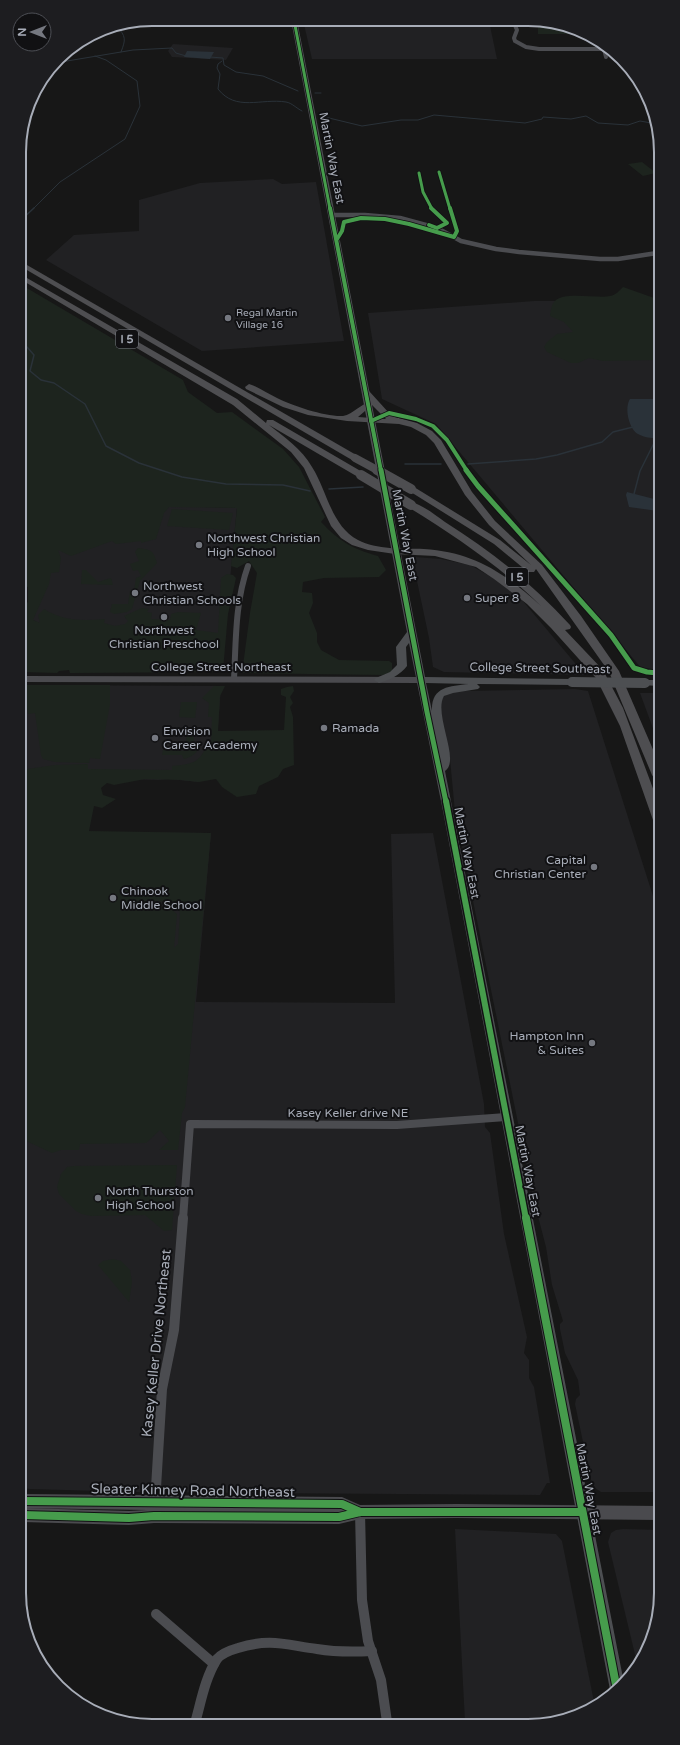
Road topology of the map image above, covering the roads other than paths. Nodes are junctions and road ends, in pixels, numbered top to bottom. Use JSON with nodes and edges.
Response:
{"nodes":[{"id":1,"x":295,"y":26,"type":"edge"},
{"id":2,"x":516,"y":26,"type":"edge"},
{"id":3,"x":601,"y":49,"type":"edge"},
{"id":4,"x":605,"y":52,"type":"edge"},
{"id":5,"x":606,"y":57,"type":"dead end"},
{"id":6,"x":333,"y":217,"type":"junction"},
{"id":7,"x":361,"y":218,"type":"junction"},
{"id":8,"x":454,"y":237,"type":"junction"},
{"id":9,"x":337,"y":239,"type":"junction"},
{"id":10,"x":654,"y":253,"type":"edge"},
{"id":11,"x":26,"y":266,"type":"edge"},
{"id":12,"x":26,"y":280,"type":"edge"},
{"id":13,"x":181,"y":356,"type":"junction"},
{"id":14,"x":366,"y":392,"type":"junction"},
{"id":15,"x":234,"y":401,"type":"junction"},
{"id":16,"x":368,"y":405,"type":"junction"},
{"id":17,"x":344,"y":418,"type":"junction"},
{"id":18,"x":371,"y":420,"type":"junction"},
{"id":19,"x":407,"y":423,"type":"junction"},
{"id":20,"x":397,"y":552,"type":"junction"},
{"id":21,"x":248,"y":566,"type":"dead end"},
{"id":22,"x":565,"y":602,"type":"junction"},
{"id":23,"x":412,"y":632,"type":"junction"},
{"id":24,"x":600,"y":675,"type":"junction"},
{"id":25,"x":26,"y":679,"type":"edge"},
{"id":26,"x":234,"y":680,"type":"junction"},
{"id":27,"x":379,"y":680,"type":"junction"},
{"id":28,"x":421,"y":680,"type":"junction"},
{"id":29,"x":487,"y":681,"type":"junction"},
{"id":30,"x":654,"y":683,"type":"edge"},
{"id":31,"x":654,"y":765,"type":"edge"},
{"id":32,"x":441,"y":776,"type":"junction"},
{"id":33,"x":654,"y":808,"type":"edge"},
{"id":34,"x":506,"y":1117,"type":"junction"},
{"id":35,"x":190,"y":1124,"type":"joint"},
{"id":36,"x":26,"y":1500,"type":"edge"},
{"id":37,"x":155,"y":1502,"type":"junction"},
{"id":38,"x":360,"y":1512,"type":"junction"},
{"id":39,"x":582,"y":1512,"type":"junction"},
{"id":40,"x":654,"y":1513,"type":"edge"},
{"id":41,"x":26,"y":1515,"type":"edge"},
{"id":42,"x":154,"y":1516,"type":"junction"},
{"id":43,"x":156,"y":1614,"type":"dead end"},
{"id":44,"x":372,"y":1651,"type":"junction"},
{"id":45,"x":214,"y":1664,"type":"junction"},
{"id":46,"x":616,"y":1683,"type":"edge"},
{"id":47,"x":196,"y":1719,"type":"edge"},
{"id":48,"x":387,"y":1719,"type":"edge"}],
"edges":[{"from":1,"to":6,"type":"main road","name":"Martin Way East"},
{"from":2,"to":3,"type":"street"},
{"from":4,"to":5,"type":"street"},
{"from":6,"to":7,"type":"street"},
{"from":6,"to":8,"type":"street"},
{"from":6,"to":9,"type":"main road","name":"Martin Way East"},
{"from":7,"to":8,"type":"street"},
{"from":7,"to":9,"type":"street"},
{"from":8,"to":10,"type":"street"},
{"from":9,"to":14,"type":"main road","name":"Martin Way East"},
{"from":11,"to":13,"type":"highway","number":"I 5"},
{"from":12,"to":15,"type":"highway","number":"I 5"},
{"from":13,"to":17,"type":"highway"},
{"from":13,"to":22,"type":"highway","number":"I 5","bridge":true},
{"from":14,"to":16,"type":"main road","name":"Martin Way East"},
{"from":14,"to":19,"type":"highway"},
{"from":15,"to":20,"type":"highway"},
{"from":15,"to":24,"type":"highway","number":"I 5","bridge":true},
{"from":16,"to":17,"type":"highway"},
{"from":16,"to":18,"type":"main road","name":"Martin Way East"},
{"from":17,"to":18,"type":"highway"},
{"from":18,"to":19,"type":"highway"},
{"from":18,"to":20,"type":"main road","name":"Martin Way East"},
{"from":19,"to":22,"type":"highway"},
{"from":20,"to":23,"type":"main road","name":"Martin Way East"},
{"from":20,"to":24,"type":"highway"},
{"from":21,"to":26,"type":"street"},
{"from":22,"to":31,"type":"highway","number":"I 5"},
{"from":23,"to":27,"type":"main road"},
{"from":23,"to":28,"type":"main road","name":"Martin Way East"},
{"from":24,"to":33,"type":"highway","number":"I 5"},
{"from":25,"to":26,"type":"street","name":"College Street Northeast"},
{"from":26,"to":27,"type":"street","name":"College Street Northeast"},
{"from":27,"to":28,"type":"street","name":"College Street Northeast"},
{"from":28,"to":29,"type":"main road","name":"College Street Southeast"},
{"from":28,"to":32,"type":"main road","name":"Martin Way East"},
{"from":29,"to":30,"type":"main road","name":"College Street Southeast","bridge":true},
{"from":29,"to":32,"type":"main road"},
{"from":32,"to":34,"type":"main road","name":"Martin Way East"},
{"from":34,"to":35,"type":"street","name":"Kasey Keller drive NE"},
{"from":34,"to":39,"type":"main road","name":"Martin Way East"},
{"from":35,"to":37,"type":"street","name":"Kasey Keller Drive Northeast"},
{"from":36,"to":37,"type":"street","name":"Sleater Kinney Road Northeast"},
{"from":37,"to":38,"type":"street","name":"Sleater Kinney Road Northeast"},
{"from":37,"to":42,"type":"street","name":"Kasey Keller Drive Northeast"},
{"from":38,"to":39,"type":"street","name":"Sleater Kinney Road Northeast"},
{"from":38,"to":42,"type":"street","name":"Sleater Kinney Road Northeast"},
{"from":38,"to":44,"type":"street"},
{"from":39,"to":40,"type":"street","name":"Sleater Kinney Road Northeast"},
{"from":39,"to":46,"type":"main road","name":"Martin Way East"},
{"from":41,"to":42,"type":"street","name":"Sleater Kinney Road Northeast"},
{"from":43,"to":45,"type":"street"},
{"from":44,"to":45,"type":"street"},
{"from":44,"to":48,"type":"street"},
{"from":45,"to":47,"type":"street"}]}
